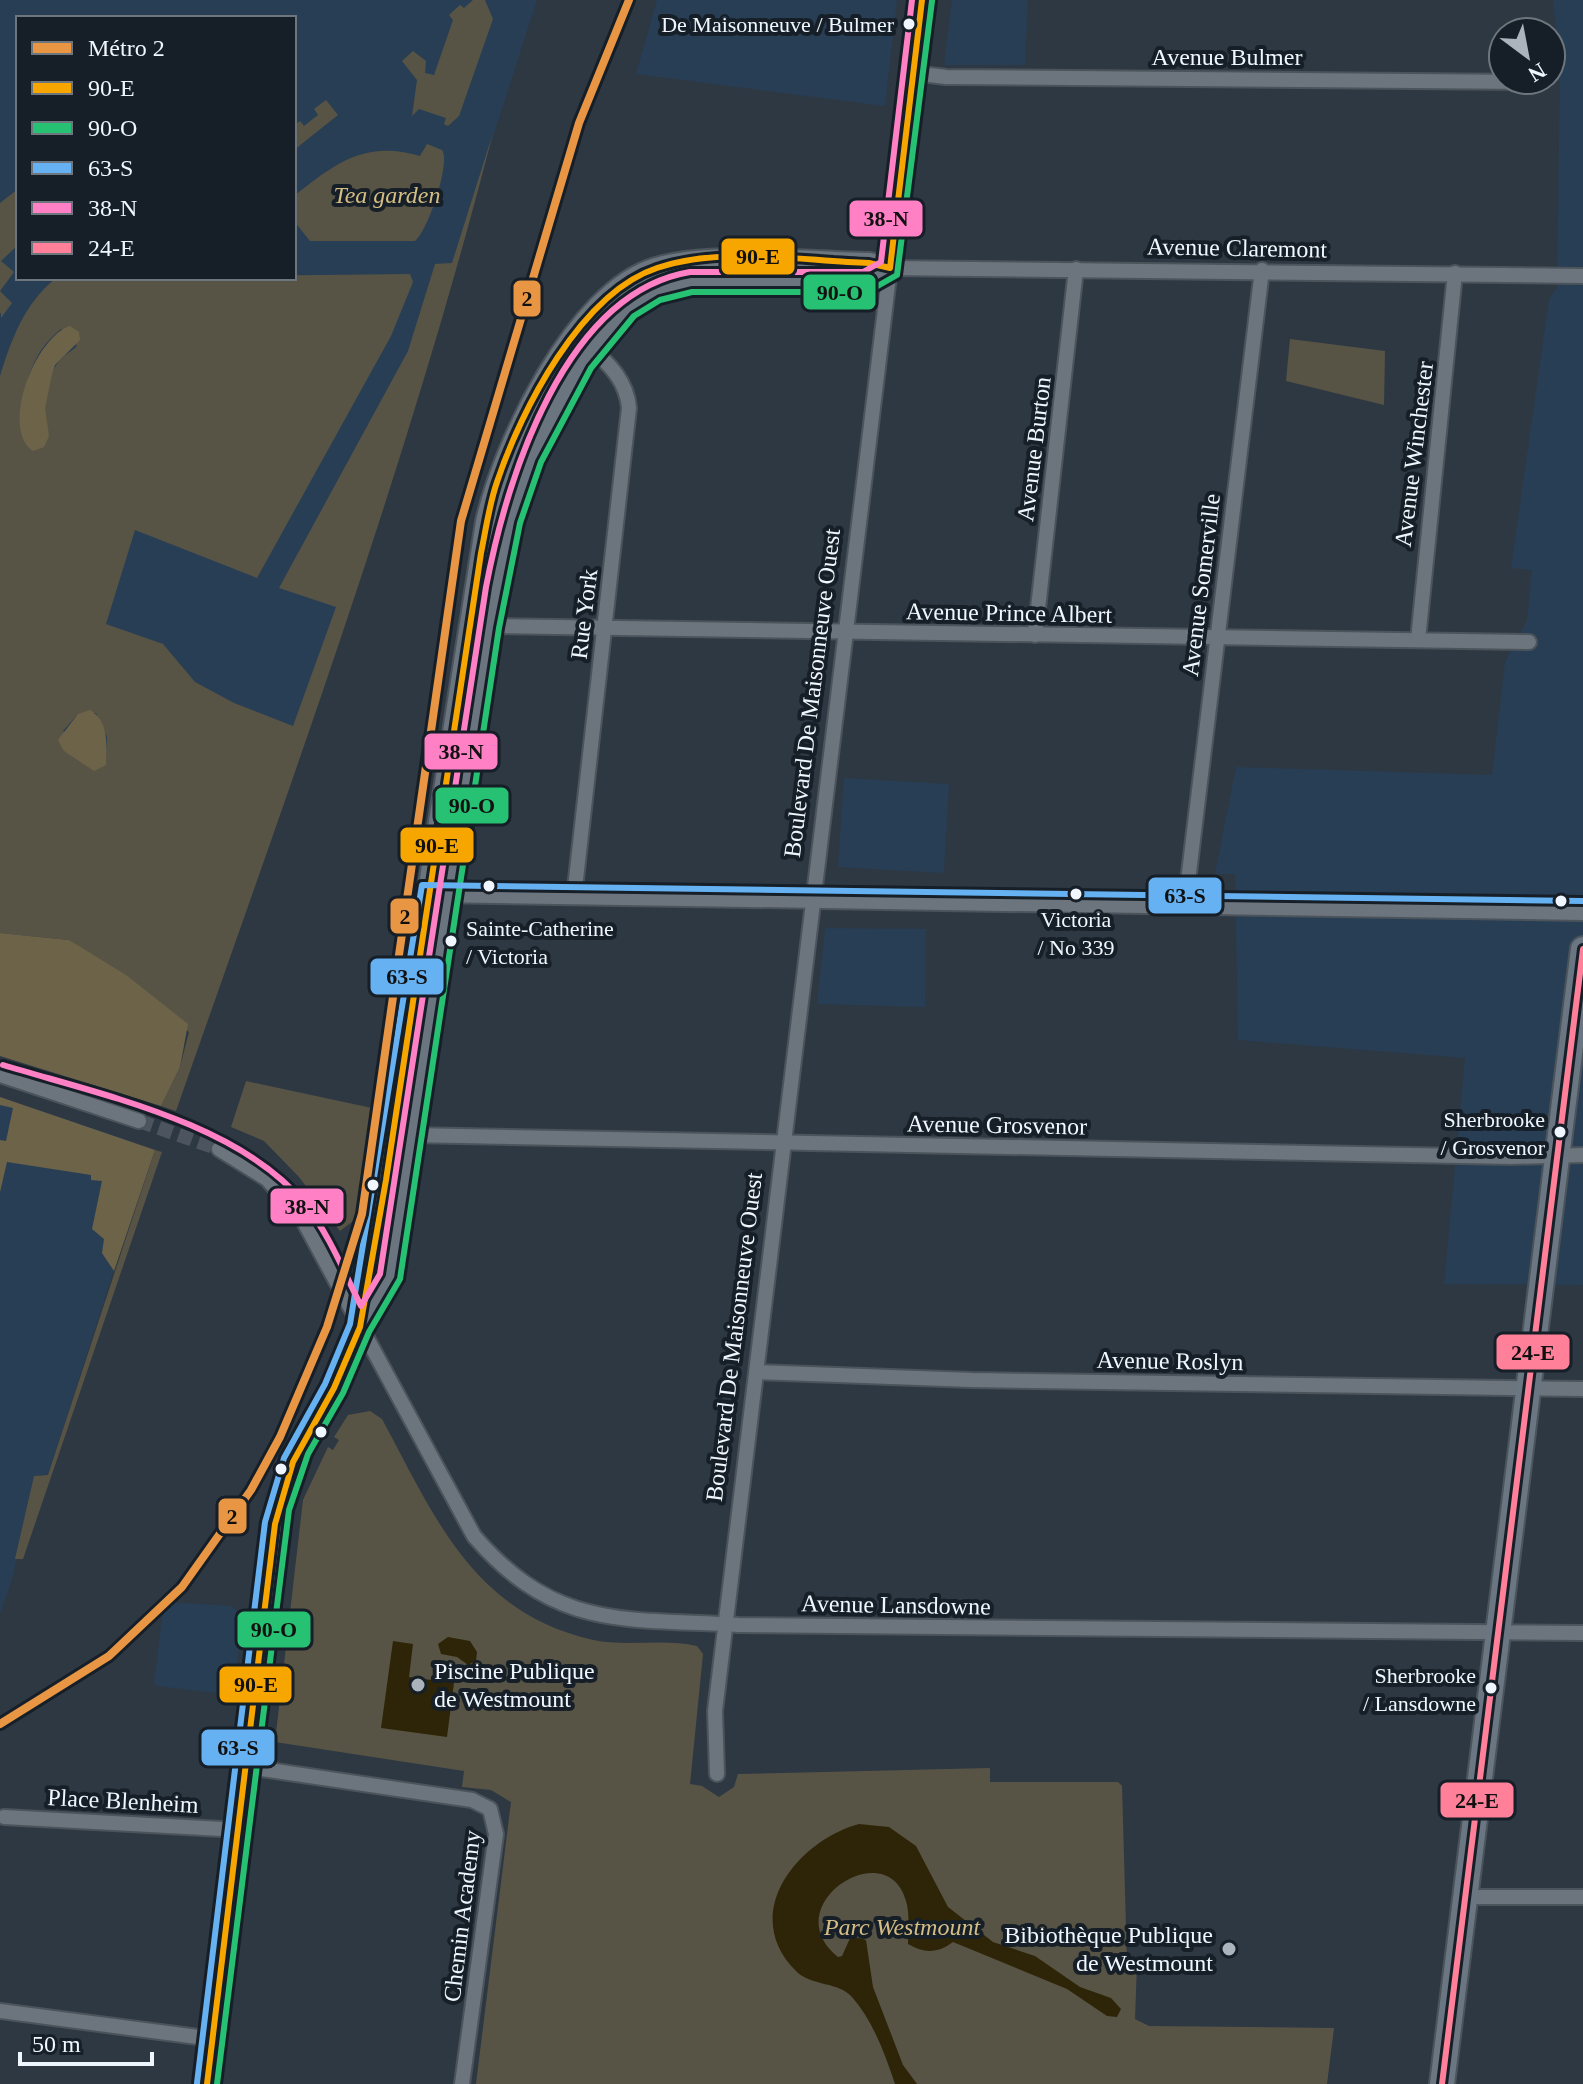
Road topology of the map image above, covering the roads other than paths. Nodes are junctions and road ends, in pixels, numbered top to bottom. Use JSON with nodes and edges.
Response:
{"nodes":[{"id":1,"x":922,"y":0,"type":"edge"},
{"id":2,"x":913,"y":73,"type":"junction"},
{"id":3,"x":1487,"y":81,"type":"edge"},
{"id":4,"x":890,"y":268,"type":"junction"},
{"id":5,"x":1076,"y":269,"type":"junction"},
{"id":6,"x":1262,"y":270,"type":"junction"},
{"id":7,"x":1455,"y":273,"type":"junction"},
{"id":8,"x":1583,"y":276,"type":"edge"},
{"id":9,"x":591,"y":350,"type":"junction"},
{"id":10,"x":489,"y":626,"type":"junction"},
{"id":11,"x":604,"y":629,"type":"junction"},
{"id":12,"x":847,"y":632,"type":"junction"},
{"id":13,"x":1035,"y":635,"type":"junction"},
{"id":14,"x":1217,"y":638,"type":"junction"},
{"id":15,"x":1418,"y":640,"type":"junction"},
{"id":16,"x":1529,"y":642,"type":"dead end"},
{"id":17,"x":438,"y":893,"type":"junction"},
{"id":18,"x":574,"y":897,"type":"junction"},
{"id":19,"x":812,"y":899,"type":"junction"},
{"id":20,"x":1185,"y":906,"type":"junction"},
{"id":21,"x":1583,"y":911,"type":"edge"},
{"id":22,"x":1583,"y":949,"type":"edge"},
{"id":23,"x":0,"y":1075,"type":"edge"},
{"id":24,"x":139,"y":1121,"type":"tunnel mouth"},
{"id":25,"x":411,"y":1135,"type":"junction"},
{"id":26,"x":783,"y":1143,"type":"junction"},
{"id":27,"x":219,"y":1149,"type":"tunnel mouth"},
{"id":28,"x":1583,"y":1155,"type":"edge"},
{"id":29,"x":1557,"y":1156,"type":"junction"},
{"id":30,"x":360,"y":1327,"type":"junction"},
{"id":31,"x":757,"y":1372,"type":"junction"},
{"id":32,"x":1528,"y":1389,"type":"junction"},
{"id":33,"x":1583,"y":1389,"type":"edge"},
{"id":34,"x":726,"y":1624,"type":"junction"},
{"id":35,"x":1498,"y":1632,"type":"junction"},
{"id":36,"x":1583,"y":1633,"type":"edge"},
{"id":37,"x":248,"y":1767,"type":"junction"},
{"id":38,"x":717,"y":1774,"type":"dead end"},
{"id":39,"x":4,"y":1817,"type":"dead end"},
{"id":40,"x":240,"y":1830,"type":"junction"},
{"id":41,"x":1465,"y":1897,"type":"junction"},
{"id":42,"x":1583,"y":1897,"type":"edge"},
{"id":43,"x":0,"y":2011,"type":"edge"},
{"id":44,"x":213,"y":2039,"type":"junction"},
{"id":45,"x":207,"y":2084,"type":"edge"},
{"id":46,"x":462,"y":2084,"type":"edge"},
{"id":47,"x":1442,"y":2084,"type":"edge"}],
"edges":[{"from":1,"to":2,"type":"main road","name":"Boulevard De Maisonneuve Ouest"},
{"from":2,"to":3,"type":"street","name":"Avenue Bulmer"},
{"from":2,"to":4,"type":"main road","name":"Boulevard De Maisonneuve Ouest"},
{"from":4,"to":5,"type":"street","name":"Avenue Claremont"},
{"from":4,"to":9,"type":"main road"},
{"from":4,"to":12,"type":"street","name":"Boulevard De Maisonneuve Ouest"},
{"from":4,"to":17,"type":"main road"},
{"from":5,"to":6,"type":"street","name":"Avenue Claremont"},
{"from":5,"to":13,"type":"street","name":"Avenue Burton"},
{"from":6,"to":7,"type":"street","name":"Avenue Claremont"},
{"from":6,"to":14,"type":"street","name":"Avenue Somerville"},
{"from":7,"to":8,"type":"street","name":"Avenue Claremont"},
{"from":7,"to":15,"type":"street","name":"Avenue Winchester"},
{"from":9,"to":10,"type":"main road"},
{"from":9,"to":11,"type":"street","name":"Rue York"},
{"from":10,"to":11,"type":"street","name":"Avenue Prince Albert"},
{"from":10,"to":17,"type":"main road"},
{"from":11,"to":12,"type":"street","name":"Avenue Prince Albert"},
{"from":11,"to":18,"type":"street","name":"Rue York"},
{"from":12,"to":13,"type":"street","name":"Avenue Prince Albert"},
{"from":12,"to":19,"type":"street","name":"Boulevard De Maisonneuve Ouest"},
{"from":13,"to":14,"type":"street","name":"Avenue Prince Albert"},
{"from":14,"to":15,"type":"street","name":"Avenue Prince Albert"},
{"from":14,"to":20,"type":"street","name":"Avenue Somerville"},
{"from":15,"to":16,"type":"street","name":"Avenue Prince Albert"},
{"from":17,"to":18,"type":"street"},
{"from":17,"to":25,"type":"main road"},
{"from":17,"to":30,"type":"main road"},
{"from":18,"to":19,"type":"street"},
{"from":19,"to":20,"type":"street"},
{"from":19,"to":26,"type":"street","name":"Boulevard De Maisonneuve Ouest"},
{"from":20,"to":21,"type":"street"},
{"from":22,"to":29,"type":"main road"},
{"from":23,"to":24,"type":"street"},
{"from":25,"to":26,"type":"street","name":"Avenue Grosvenor"},
{"from":25,"to":30,"type":"main road"},
{"from":26,"to":29,"type":"street","name":"Avenue Grosvenor"},
{"from":26,"to":31,"type":"street","name":"Boulevard De Maisonneuve Ouest"},
{"from":27,"to":30,"type":"street","name":"Avenue Lansdowne"},
{"from":28,"to":29,"type":"street","name":"Avenue Grosvenor"},
{"from":29,"to":32,"type":"main road"},
{"from":30,"to":34,"type":"street","name":"Avenue Lansdowne"},
{"from":30,"to":37,"type":"main road"},
{"from":31,"to":32,"type":"street","name":"Avenue Roslyn"},
{"from":31,"to":34,"type":"street","name":"Boulevard De Maisonneuve Ouest"},
{"from":32,"to":33,"type":"street","name":"Avenue Roslyn"},
{"from":32,"to":35,"type":"main road"},
{"from":34,"to":35,"type":"street","name":"Avenue Lansdowne"},
{"from":34,"to":38,"type":"street","name":"Boulevard De Maisonneuve Ouest"},
{"from":35,"to":36,"type":"street","name":"Avenue Lansdowne"},
{"from":35,"to":41,"type":"main road"},
{"from":37,"to":40,"type":"main road"},
{"from":37,"to":46,"type":"street","name":"Chemin Academy"},
{"from":39,"to":40,"type":"street","name":"Place Blenheim"},
{"from":40,"to":44,"type":"main road"},
{"from":41,"to":42,"type":"street"},
{"from":41,"to":47,"type":"main road"},
{"from":43,"to":44,"type":"street"},
{"from":44,"to":45,"type":"main road"}]}
